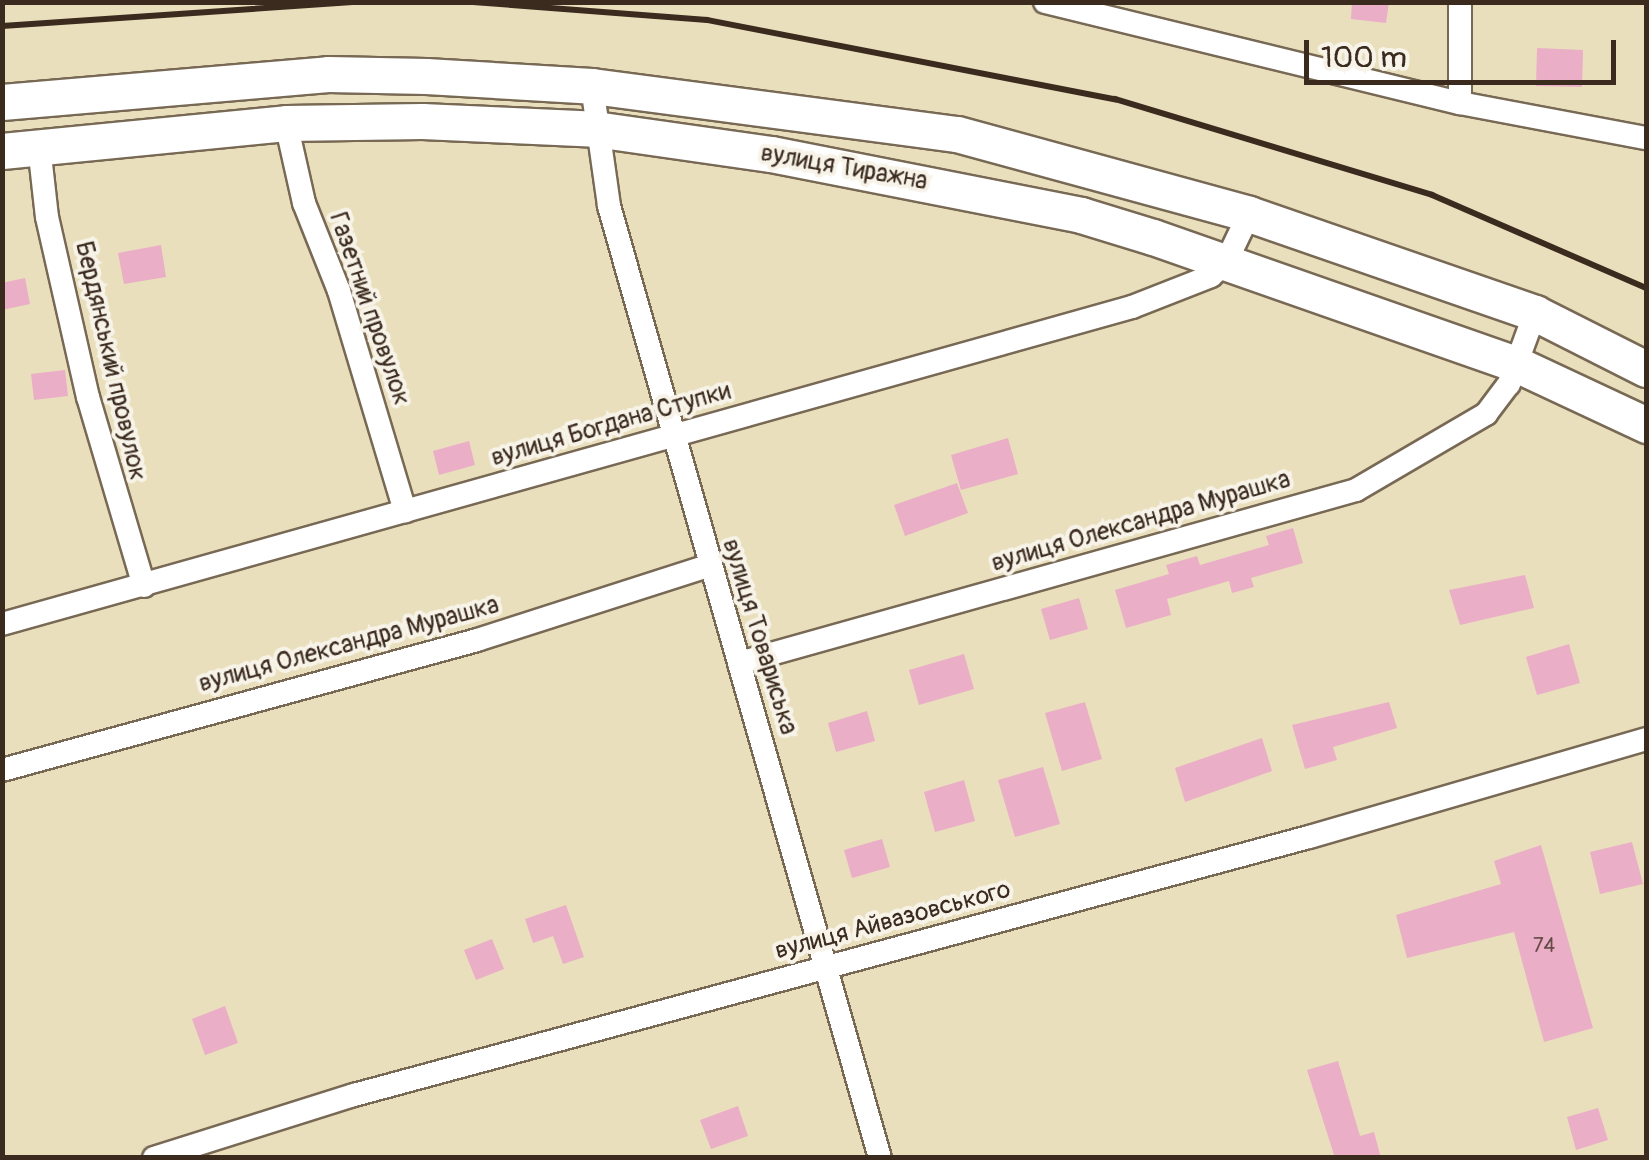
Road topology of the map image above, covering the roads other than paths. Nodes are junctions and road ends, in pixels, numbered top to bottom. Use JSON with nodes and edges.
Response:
{"nodes":[{"id":1,"x":1045,"y":2,"type":"edge"},
{"id":2,"x":1460,"y":2,"type":"edge"},
{"id":3,"x":328,"y":74,"type":"junction"},
{"id":4,"x":592,"y":86,"type":"junction"},
{"id":5,"x":2,"y":102,"type":"edge"},
{"id":6,"x":1460,"y":103,"type":"junction"},
{"id":7,"x":330,"y":121,"type":"junction"},
{"id":8,"x":286,"y":123,"type":"junction"},
{"id":9,"x":595,"y":129,"type":"junction"},
{"id":10,"x":1646,"y":138,"type":"edge"},
{"id":11,"x":39,"y":146,"type":"junction"},
{"id":12,"x":2,"y":151,"type":"edge"},
{"id":13,"x":1249,"y":214,"type":"junction"},
{"id":14,"x":1226,"y":262,"type":"junction"},
{"id":15,"x":1535,"y":313,"type":"junction"},
{"id":16,"x":1516,"y":364,"type":"junction"},
{"id":17,"x":1646,"y":370,"type":"edge"},
{"id":18,"x":1646,"y":425,"type":"edge"},
{"id":19,"x":675,"y":436,"type":"junction"},
{"id":20,"x":405,"y":511,"type":"junction"},
{"id":21,"x":707,"y":566,"type":"junction"},
{"id":22,"x":144,"y":586,"type":"junction"},
{"id":23,"x":2,"y":624,"type":"edge"},
{"id":24,"x":739,"y":663,"type":"junction"},
{"id":25,"x":1646,"y":739,"type":"edge"},
{"id":26,"x":2,"y":770,"type":"edge"},
{"id":27,"x":826,"y":967,"type":"junction"},
{"id":28,"x":154,"y":1158,"type":"edge"},
{"id":29,"x":880,"y":1158,"type":"edge"}],
"edges":[{"from":1,"to":6,"type":"street"},
{"from":2,"to":6,"type":"street"},
{"from":3,"to":4,"type":"main road","name":"вулиця Тиражна"},
{"from":3,"to":5,"type":"main road","name":"вулиця Тиражна"},
{"from":3,"to":7,"type":"street"},
{"from":4,"to":9,"type":"street","name":"вулиця Товариська"},
{"from":4,"to":13,"type":"main road","name":"вулиця Тиражна"},
{"from":6,"to":10,"type":"street"},
{"from":7,"to":8,"type":"main road","name":"вулиця Тиражна"},
{"from":7,"to":9,"type":"main road","name":"вулиця Тиражна"},
{"from":8,"to":11,"type":"main road","name":"вулиця Тиражна"},
{"from":8,"to":20,"type":"street","name":"Газетний провулок"},
{"from":9,"to":14,"type":"main road","name":"вулиця Тиражна"},
{"from":9,"to":19,"type":"street","name":"вулиця Товариська"},
{"from":11,"to":12,"type":"main road","name":"вулиця Тиражна"},
{"from":11,"to":22,"type":"street","name":"Бердянський провулок"},
{"from":13,"to":14,"type":"street"},
{"from":13,"to":15,"type":"main road","name":"вулиця Тиражна"},
{"from":14,"to":16,"type":"main road","name":"вулиця Тиражна"},
{"from":14,"to":19,"type":"street","name":"вулиця Богдана Ступки"},
{"from":15,"to":16,"type":"street","name":"вулиця Олександра Мурашка"},
{"from":15,"to":17,"type":"main road","name":"вулиця Тиражна"},
{"from":16,"to":18,"type":"main road","name":"вулиця Тиражна"},
{"from":16,"to":24,"type":"street","name":"вулиця Олександра Мурашка"},
{"from":19,"to":20,"type":"street","name":"вулиця Богдана Ступки"},
{"from":19,"to":21,"type":"street","name":"вулиця Товариська"},
{"from":20,"to":22,"type":"street","name":"вулиця Богдана Ступки"},
{"from":21,"to":24,"type":"street","name":"вулиця Товариська"},
{"from":21,"to":26,"type":"street","name":"вулиця Олександра Мурашка"},
{"from":22,"to":23,"type":"street","name":"вулиця Богдана Ступки"},
{"from":24,"to":27,"type":"street","name":"вулиця Товариська"},
{"from":25,"to":27,"type":"street","name":"вулиця Айвазовського"},
{"from":27,"to":28,"type":"street","name":"вулиця Айвазовського"},
{"from":27,"to":29,"type":"street","name":"вулиця Товариська"}]}
